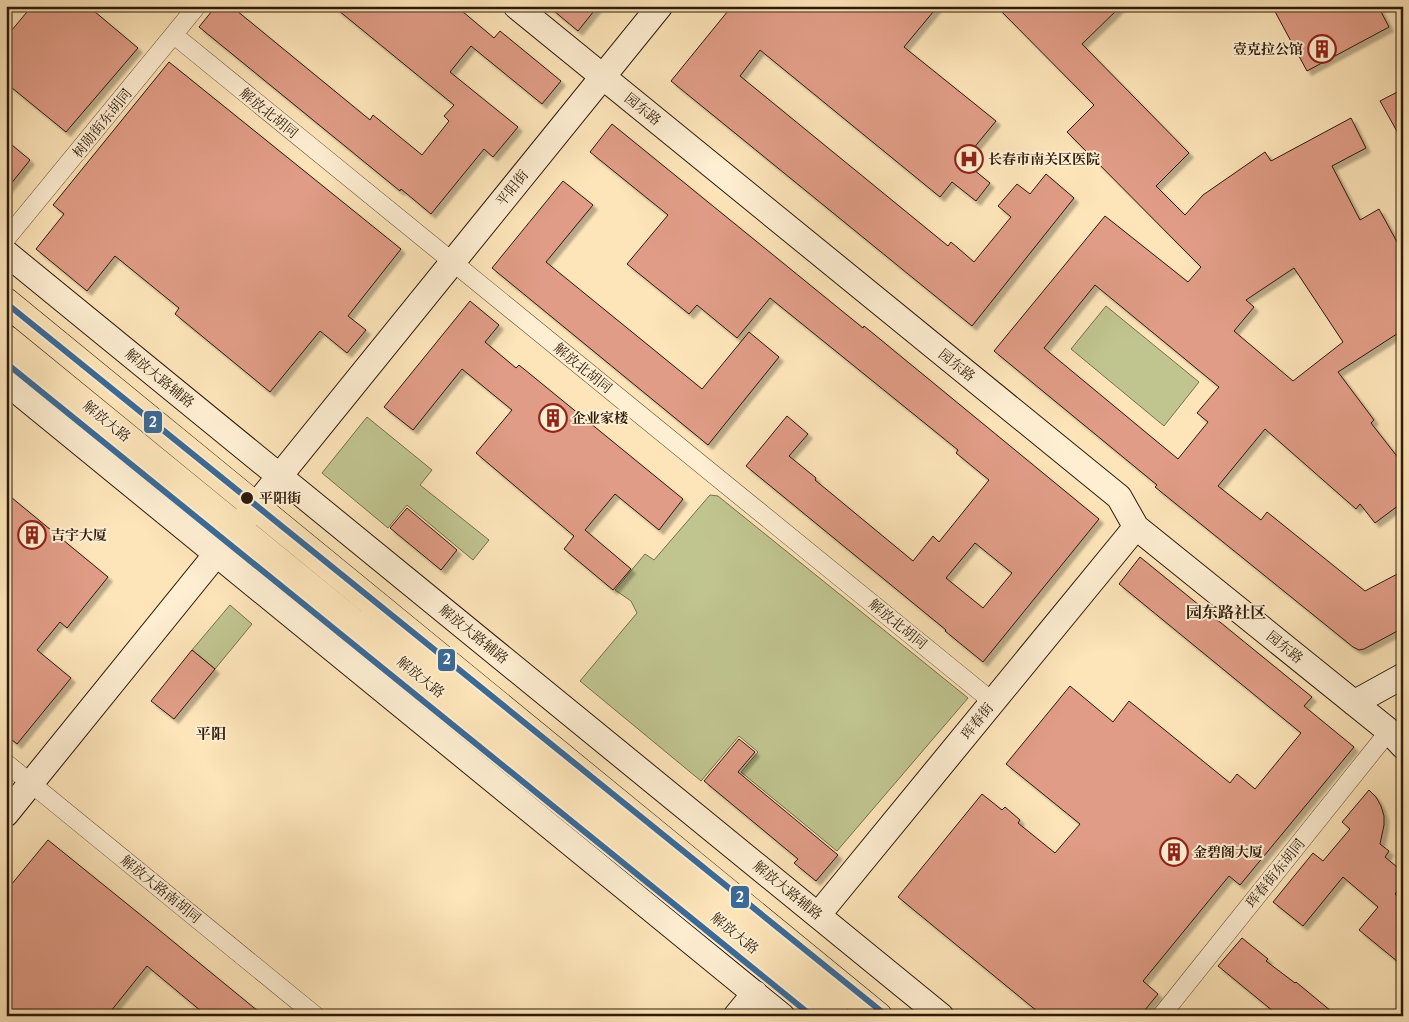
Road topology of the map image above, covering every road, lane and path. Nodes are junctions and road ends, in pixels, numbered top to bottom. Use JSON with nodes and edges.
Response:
{"nodes":[{"id":1,"x":197,"y":6,"type":"edge"},
{"id":2,"x":516,"y":6,"type":"edge"},
{"id":3,"x":660,"y":6,"type":"edge"},
{"id":4,"x":174,"y":35,"type":"junction"},
{"id":5,"x":603,"y":76,"type":"junction"},
{"id":6,"x":6,"y":239,"type":"edge"},
{"id":7,"x":6,"y":253,"type":"edge"},
{"id":8,"x":453,"y":262,"type":"junction"},
{"id":9,"x":6,"y":302,"type":"edge"},
{"id":10,"x":6,"y":339,"type":"edge"},
{"id":11,"x":6,"y":382,"type":"edge"},
{"id":12,"x":280,"y":476,"type":"junction"},
{"id":13,"x":256,"y":506,"type":"junction"},
{"id":14,"x":1136,"y":527,"type":"junction"},
{"id":15,"x":238,"y":528,"type":"junction"},
{"id":16,"x":217,"y":554,"type":"junction"},
{"id":17,"x":1403,"y":676,"type":"edge"},
{"id":18,"x":993,"y":702,"type":"junction"},
{"id":19,"x":1354,"y":703,"type":"junction"},
{"id":20,"x":1396,"y":739,"type":"edge"},
{"id":21,"x":6,"y":763,"type":"edge"},
{"id":22,"x":31,"y":783,"type":"junction"},
{"id":23,"x":6,"y":814,"type":"edge"},
{"id":24,"x":818,"y":916,"type":"junction"},
{"id":25,"x":754,"y":993,"type":"junction"},
{"id":26,"x":305,"y":1012,"type":"edge"},
{"id":27,"x":736,"y":1016,"type":"edge"},
{"id":28,"x":782,"y":1016,"type":"edge"},
{"id":29,"x":836,"y":1016,"type":"edge"},
{"id":30,"x":878,"y":1016,"type":"edge"},
{"id":31,"x":941,"y":1016,"type":"edge"},
{"id":32,"x":1160,"y":1016,"type":"edge"}],
"edges":[{"from":1,"to":4,"type":"street","name":"树勋街东胡同"},
{"from":2,"to":5,"type":"street","name":"园东路"},
{"from":3,"to":5,"type":"street","name":"平阳街"},
{"from":4,"to":6,"type":"street","name":"树勋街东胡同"},
{"from":4,"to":8,"type":"street","name":"解放北胡同"},
{"from":5,"to":8,"type":"street","name":"平阳街"},
{"from":5,"to":14,"type":"street","name":"园东路"},
{"from":7,"to":12,"type":"street","name":"解放大路辅路"},
{"from":8,"to":12,"type":"street","name":"平阳街"},
{"from":8,"to":18,"type":"street","name":"解放北胡同"},
{"from":9,"to":13,"type":"main road","name":"解放大路"},
{"from":10,"to":15,"type":"main road","name":"解放大路"},
{"from":11,"to":16,"type":"street"},
{"from":12,"to":13,"type":"street","name":"平阳街"},
{"from":12,"to":24,"type":"street","name":"解放大路辅路"},
{"from":13,"to":15,"type":"street","name":"平阳街"},
{"from":13,"to":30,"type":"main road","name":"解放大路"},
{"from":14,"to":18,"type":"street","name":"珲春街"},
{"from":14,"to":19,"type":"street","name":"园东路"},
{"from":15,"to":16,"type":"street","name":"平阳街"},
{"from":15,"to":29,"type":"main road","name":"解放大路"},
{"from":16,"to":22,"type":"street","name":"平阳街"},
{"from":16,"to":25,"type":"street"},
{"from":17,"to":19,"type":"street"},
{"from":18,"to":24,"type":"street","name":"珲春街"},
{"from":19,"to":20,"type":"street","name":"园东路"},
{"from":20,"to":32,"type":"street","name":"珲春街东胡同"},
{"from":21,"to":22,"type":"street","name":"解放大路南胡同"},
{"from":22,"to":23,"type":"street","name":"平阳街"},
{"from":22,"to":26,"type":"street","name":"解放大路南胡同"},
{"from":24,"to":31,"type":"street","name":"解放大路辅路"},
{"from":25,"to":27,"type":"street"},
{"from":25,"to":28,"type":"street"}]}
